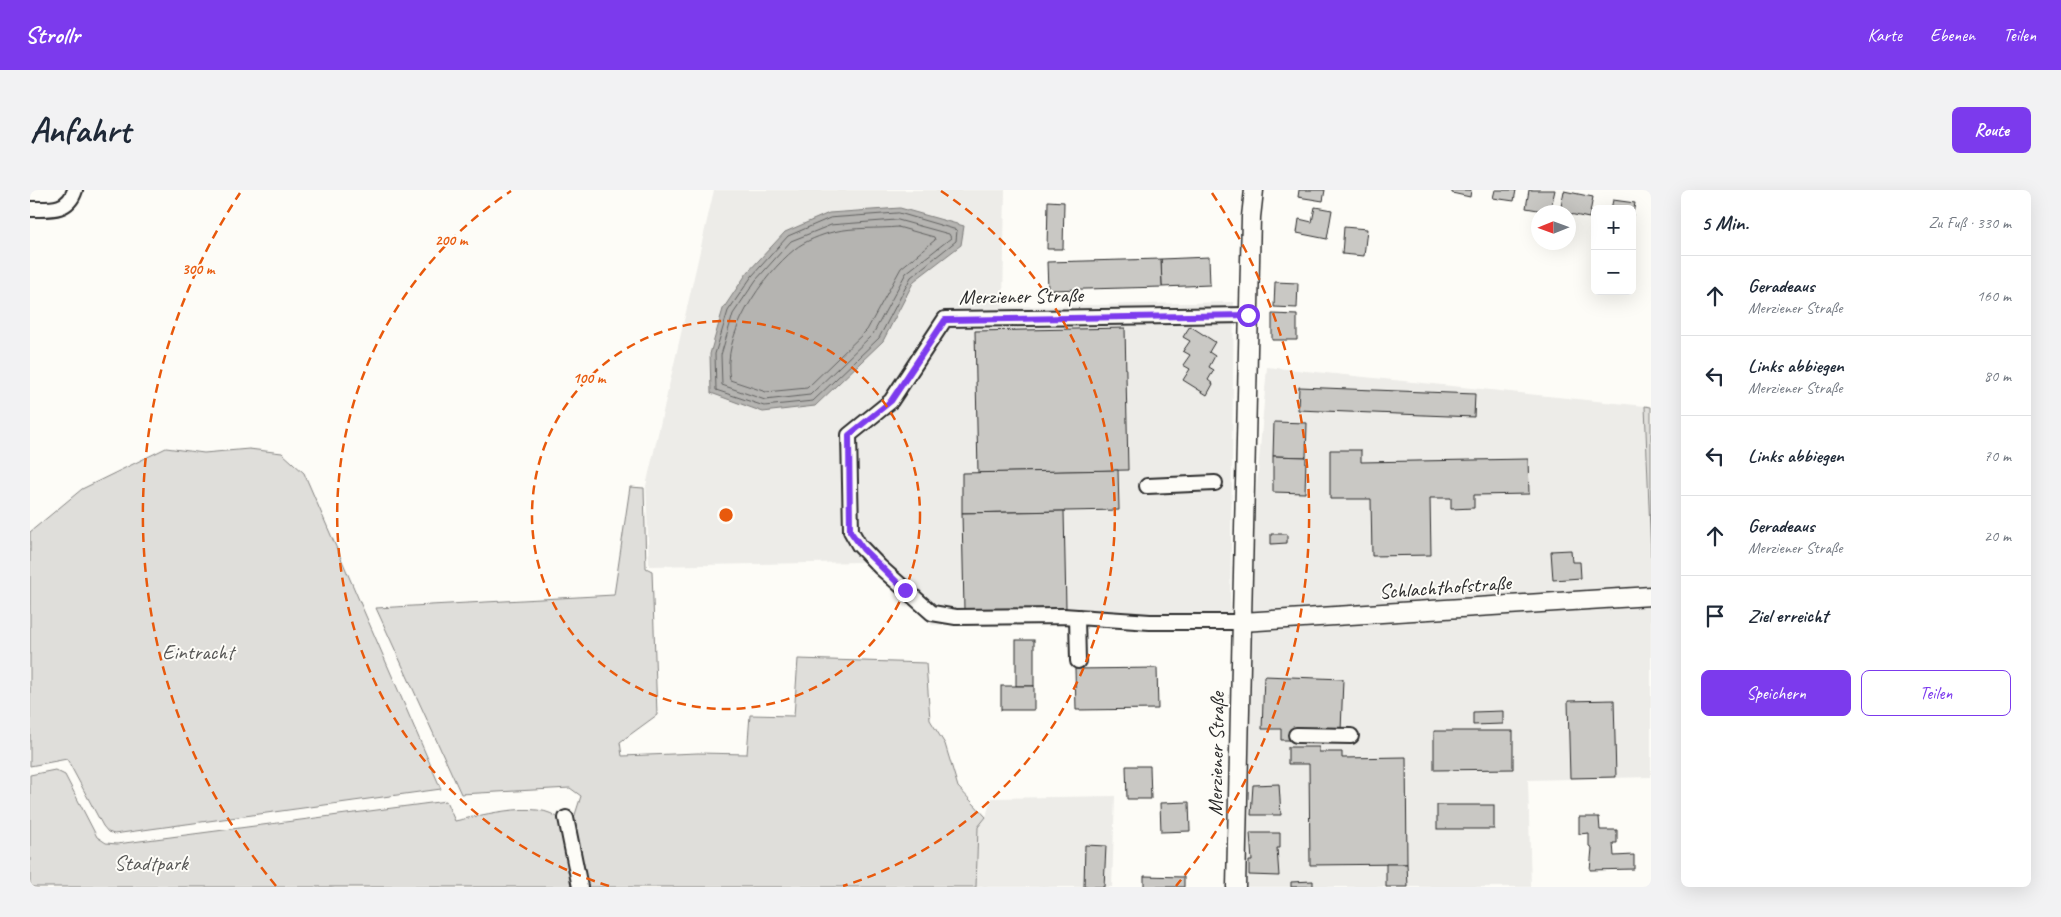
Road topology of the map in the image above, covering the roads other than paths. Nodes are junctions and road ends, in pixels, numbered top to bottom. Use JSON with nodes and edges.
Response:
{"nodes":[{"id":1,"x":75,"y":190,"type":"edge"},
{"id":2,"x":1254,"y":190,"type":"edge"},
{"id":3,"x":30,"y":209,"type":"edge"},
{"id":4,"x":1248,"y":315,"type":"junction"},
{"id":5,"x":1215,"y":483,"type":"dead end"},
{"id":6,"x":1147,"y":486,"type":"dead end"},
{"id":7,"x":1651,"y":596,"type":"edge"},
{"id":8,"x":1077,"y":617,"type":"junction"},
{"id":9,"x":1242,"y":622,"type":"junction"},
{"id":10,"x":1078,"y":661,"type":"dead end"},
{"id":11,"x":1296,"y":735,"type":"dead end"},
{"id":12,"x":1351,"y":736,"type":"dead end"},
{"id":13,"x":566,"y":818,"type":"dead end"},
{"id":14,"x":580,"y":887,"type":"edge"},
{"id":15,"x":1236,"y":887,"type":"edge"}],
"edges":[{"from":1,"to":3,"type":"street"},
{"from":2,"to":4,"type":"main road","name":"Merziener Straße"},
{"from":4,"to":8,"type":"street","name":"Merziener Straße"},
{"from":4,"to":9,"type":"main road","name":"Merziener Straße"},
{"from":5,"to":6,"type":"street"},
{"from":7,"to":9,"type":"main road","name":"Schlachthofstraße"},
{"from":8,"to":9,"type":"street"},
{"from":8,"to":10,"type":"street"},
{"from":9,"to":15,"type":"main road","name":"Merziener Straße"},
{"from":11,"to":12,"type":"street"},
{"from":13,"to":14,"type":"street"}]}
